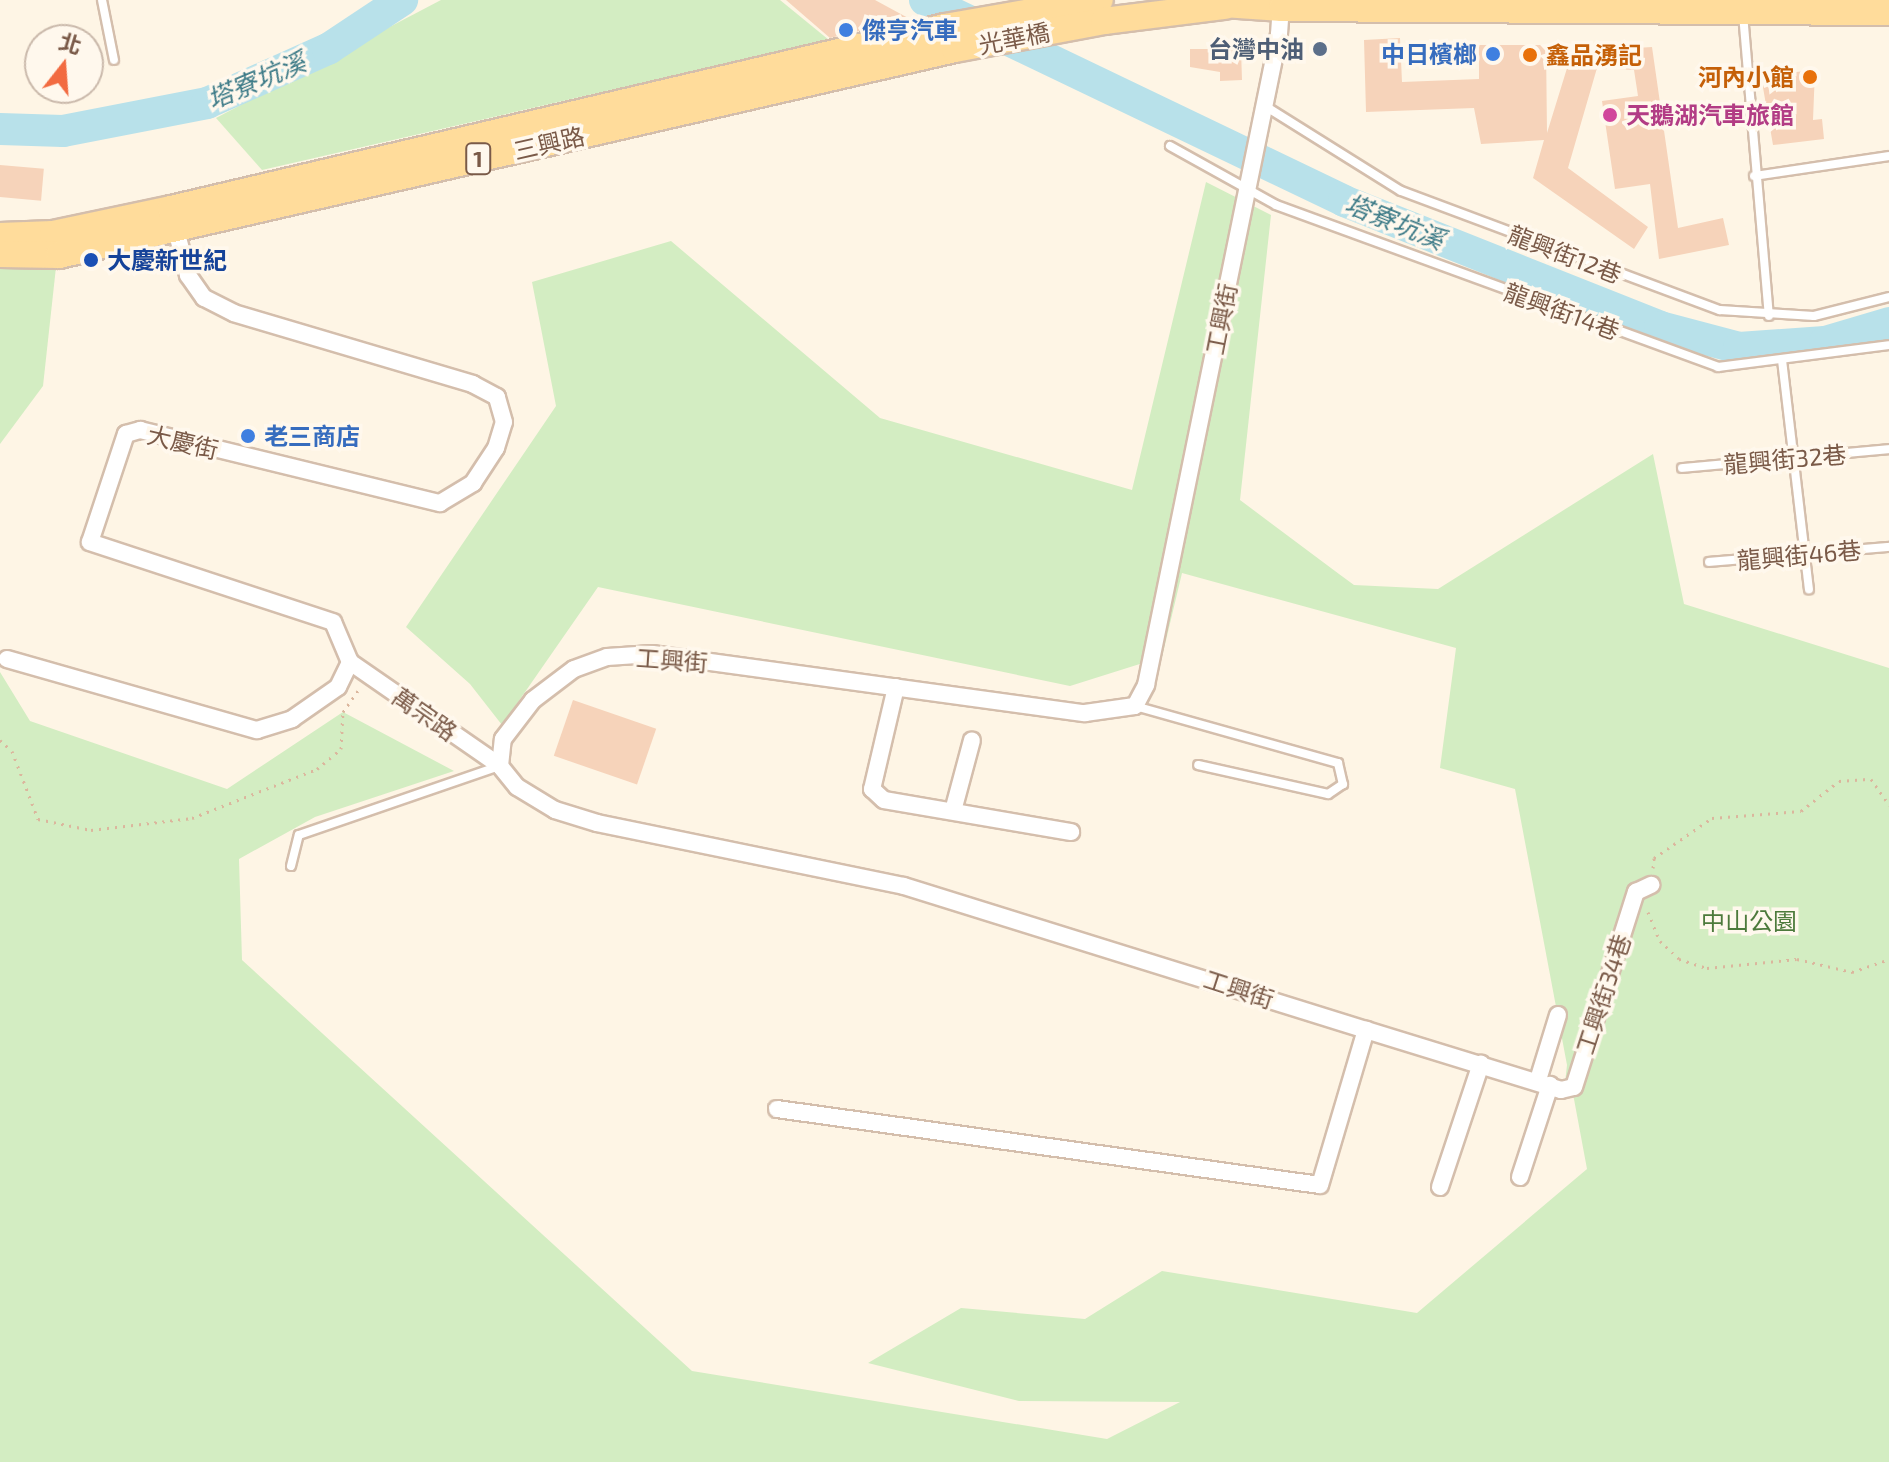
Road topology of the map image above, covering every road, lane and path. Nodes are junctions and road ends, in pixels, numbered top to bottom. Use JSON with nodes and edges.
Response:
{"nodes":[{"id":1,"x":102,"y":0,"type":"edge"},
{"id":2,"x":1100,"y":0,"type":"edge"},
{"id":3,"x":1194,"y":0,"type":"edge"},
{"id":4,"x":1281,"y":4,"type":"edge"},
{"id":5,"x":1334,"y":4,"type":"edge"},
{"id":6,"x":1225,"y":6,"type":"junction"},
{"id":7,"x":1157,"y":7,"type":"edge"},
{"id":8,"x":1062,"y":11,"type":"edge"},
{"id":9,"x":1743,"y":11,"type":"junction"},
{"id":10,"x":1889,"y":12,"type":"edge"},
{"id":11,"x":950,"y":38,"type":"joint"},
{"id":12,"x":114,"y":60,"type":"dead end"},
{"id":13,"x":1264,"y":105,"type":"junction"},
{"id":14,"x":1170,"y":146,"type":"dead end"},
{"id":15,"x":1888,"y":156,"type":"edge"},
{"id":16,"x":1754,"y":176,"type":"junction"},
{"id":17,"x":1247,"y":188,"type":"junction"},
{"id":18,"x":173,"y":219,"type":"junction"},
{"id":19,"x":0,"y":236,"type":"edge"},
{"id":20,"x":0,"y":254,"type":"edge"},
{"id":21,"x":1889,"y":297,"type":"edge"},
{"id":22,"x":1769,"y":316,"type":"junction"},
{"id":23,"x":1889,"y":345,"type":"edge"},
{"id":24,"x":1782,"y":360,"type":"junction"},
{"id":25,"x":1889,"y":449,"type":"edge"},
{"id":26,"x":1793,"y":458,"type":"junction"},
{"id":27,"x":1682,"y":468,"type":"dead end"},
{"id":28,"x":1889,"y":547,"type":"edge"},
{"id":29,"x":1805,"y":554,"type":"junction"},
{"id":30,"x":1709,"y":562,"type":"dead end"},
{"id":31,"x":1809,"y":589,"type":"dead end"},
{"id":32,"x":7,"y":659,"type":"dead end"},
{"id":33,"x":350,"y":662,"type":"junction"},
{"id":34,"x":369,"y":676,"type":"junction"},
{"id":35,"x":896,"y":687,"type":"junction"},
{"id":36,"x":1135,"y":706,"type":"junction"},
{"id":37,"x":0,"y":740,"type":"edge"},
{"id":38,"x":972,"y":740,"type":"dead end"},
{"id":39,"x":1198,"y":765,"type":"dead end"},
{"id":40,"x":500,"y":766,"type":"junction"},
{"id":41,"x":1889,"y":805,"type":"edge"},
{"id":42,"x":953,"y":811,"type":"junction"},
{"id":43,"x":1071,"y":832,"type":"dead end"},
{"id":44,"x":291,"y":866,"type":"dead end"},
{"id":45,"x":1651,"y":885,"type":"junction"},
{"id":46,"x":1889,"y":959,"type":"edge"},
{"id":47,"x":1558,"y":1015,"type":"dead end"},
{"id":48,"x":1366,"y":1030,"type":"junction"},
{"id":49,"x":1481,"y":1064,"type":"junction"},
{"id":50,"x":1544,"y":1083,"type":"junction"},
{"id":51,"x":777,"y":1109,"type":"dead end"},
{"id":52,"x":1520,"y":1177,"type":"dead end"},
{"id":53,"x":1440,"y":1187,"type":"dead end"}],
"edges":[{"from":1,"to":12,"type":"lane"},
{"from":2,"to":8,"type":"main road","number":"1"},
{"from":3,"to":6,"type":"main road"},
{"from":4,"to":5,"type":"main road","number":"1"},
{"from":4,"to":6,"type":"main road","number":"1"},
{"from":4,"to":13,"type":"street"},
{"from":5,"to":9,"type":"main road","number":"1"},
{"from":6,"to":7,"type":"main road","number":"1"},
{"from":7,"to":8,"type":"main road","number":"1"},
{"from":8,"to":11,"type":"main road","name":"光華橋","number":"1"},
{"from":9,"to":10,"type":"main road","number":"1"},
{"from":9,"to":16,"type":"lane"},
{"from":11,"to":18,"type":"main road","name":"三興路","number":"1"},
{"from":13,"to":17,"type":"street","name":"工興街"},
{"from":13,"to":22,"type":"lane","name":"龍興街12巷"},
{"from":14,"to":17,"type":"lane","name":"龍興街14巷"},
{"from":15,"to":16,"type":"lane"},
{"from":16,"to":22,"type":"lane"},
{"from":17,"to":24,"type":"lane","name":"龍興街14巷"},
{"from":17,"to":36,"type":"street","name":"工興街"},
{"from":18,"to":19,"type":"main road","name":"三興路","number":"1"},
{"from":18,"to":20,"type":"main road","name":"三興路","number":"1"},
{"from":18,"to":33,"type":"street","name":"大慶街"},
{"from":21,"to":22,"type":"lane","name":"龍興街12巷"},
{"from":23,"to":24,"type":"lane","name":"龍興街14巷"},
{"from":24,"to":26,"type":"lane"},
{"from":25,"to":26,"type":"lane","name":"龍興街32巷"},
{"from":26,"to":27,"type":"lane","name":"龍興街32巷"},
{"from":26,"to":29,"type":"lane"},
{"from":28,"to":29,"type":"lane","name":"龍興街46巷"},
{"from":29,"to":30,"type":"lane","name":"龍興街46巷"},
{"from":29,"to":31,"type":"lane"},
{"from":32,"to":33,"type":"street"},
{"from":33,"to":34,"type":"street","name":"萬宗路"},
{"from":34,"to":37,"type":"path"},
{"from":34,"to":40,"type":"street","name":"萬宗路"},
{"from":35,"to":36,"type":"street","name":"工興街"},
{"from":35,"to":40,"type":"street","name":"工興街"},
{"from":35,"to":42,"type":"street"},
{"from":36,"to":39,"type":"lane"},
{"from":38,"to":42,"type":"street"},
{"from":40,"to":44,"type":"lane"},
{"from":40,"to":48,"type":"street","name":"工興街"},
{"from":41,"to":45,"type":"path"},
{"from":42,"to":43,"type":"street"},
{"from":45,"to":46,"type":"path"},
{"from":45,"to":50,"type":"street","name":"工興街34巷"},
{"from":47,"to":50,"type":"street"},
{"from":48,"to":49,"type":"street","name":"工興街"},
{"from":48,"to":51,"type":"street"},
{"from":49,"to":50,"type":"street","name":"工興街"},
{"from":49,"to":53,"type":"street"},
{"from":50,"to":52,"type":"street"}]}
